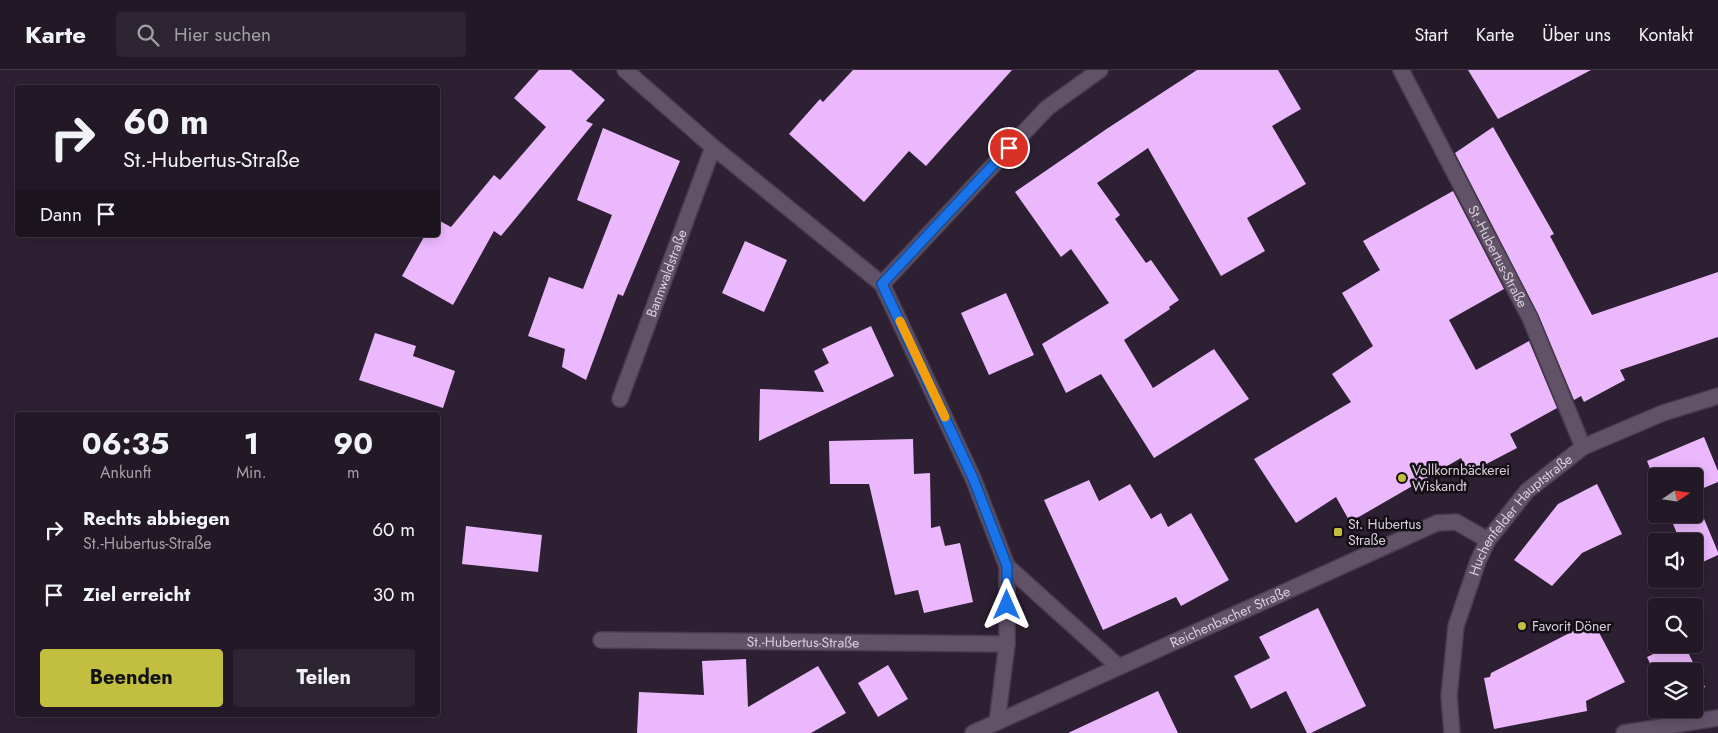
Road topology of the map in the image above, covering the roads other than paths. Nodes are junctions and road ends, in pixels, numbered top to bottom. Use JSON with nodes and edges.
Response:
{"nodes":[{"id":1,"x":625,"y":70,"type":"edge"},
{"id":2,"x":1100,"y":70,"type":"edge"},
{"id":3,"x":1401,"y":70,"type":"edge"},
{"id":4,"x":713,"y":147,"type":"junction"},
{"id":5,"x":882,"y":284,"type":"junction"},
{"id":6,"x":1718,"y":396,"type":"edge"},
{"id":7,"x":620,"y":399,"type":"dead end"},
{"id":8,"x":1583,"y":447,"type":"junction"},
{"id":9,"x":1488,"y":540,"type":"junction"},
{"id":10,"x":1007,"y":566,"type":"junction"},
{"id":11,"x":600,"y":640,"type":"dead end"},
{"id":12,"x":1007,"y":644,"type":"junction"},
{"id":13,"x":1119,"y":667,"type":"junction"},
{"id":14,"x":1718,"y":718,"type":"edge"},
{"id":15,"x":997,"y":722,"type":"junction"},
{"id":16,"x":973,"y":733,"type":"edge"},
{"id":17,"x":1452,"y":733,"type":"edge"},
{"id":18,"x":1624,"y":733,"type":"edge"}],
"edges":[{"from":1,"to":4,"type":"street"},
{"from":2,"to":5,"type":"street"},
{"from":3,"to":8,"type":"street","name":"St.-Hubertus-Straße"},
{"from":4,"to":5,"type":"street"},
{"from":4,"to":7,"type":"street","name":"Bannwaldstraße"},
{"from":5,"to":10,"type":"street"},
{"from":6,"to":8,"type":"street","name":"Huchenfelder Hauptstraße"},
{"from":8,"to":9,"type":"street","name":"Huchenfelder Hauptstraße"},
{"from":9,"to":13,"type":"street","name":"Reichenbacher Straße"},
{"from":9,"to":17,"type":"street","name":"Huchenfelder Hauptstraße"},
{"from":10,"to":12,"type":"street"},
{"from":10,"to":13,"type":"street"},
{"from":11,"to":12,"type":"street","name":"St.-Hubertus-Straße"},
{"from":12,"to":15,"type":"street"},
{"from":13,"to":15,"type":"street","name":"Reichenbacher Straße"},
{"from":14,"to":18,"type":"street"},
{"from":15,"to":16,"type":"street","name":"Reichenbacher Straße"}]}
